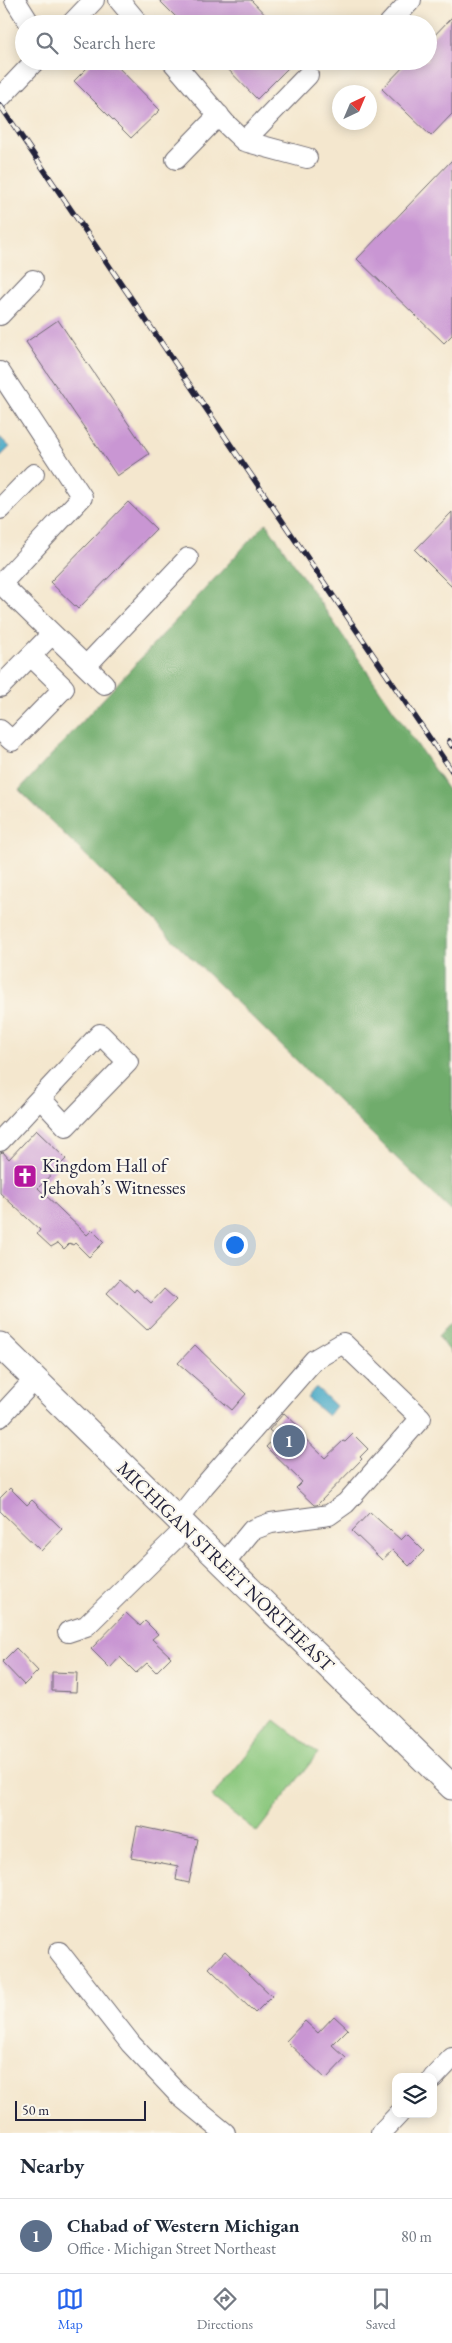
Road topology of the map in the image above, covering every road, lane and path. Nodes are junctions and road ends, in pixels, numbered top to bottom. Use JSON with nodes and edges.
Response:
{"nodes":[{"id":1,"x":15,"y":0,"type":"edge"},
{"id":2,"x":94,"y":0,"type":"edge"},
{"id":3,"x":119,"y":0,"type":"edge"},
{"id":4,"x":411,"y":0,"type":"edge"},
{"id":5,"x":24,"y":15,"type":"edge"},
{"id":6,"x":80,"y":15,"type":"edge"},
{"id":7,"x":132,"y":15,"type":"edge"},
{"id":8,"x":397,"y":15,"type":"edge"},
{"id":9,"x":26,"y":70,"type":"edge"},
{"id":10,"x":180,"y":70,"type":"edge"},
{"id":11,"x":308,"y":76,"type":"dead end"},
{"id":12,"x":0,"y":98,"type":"edge"},
{"id":13,"x":219,"y":115,"type":"junction"},
{"id":14,"x":244,"y":140,"type":"junction"},
{"id":15,"x":307,"y":158,"type":"dead end"},
{"id":16,"x":176,"y":159,"type":"dead end"},
{"id":17,"x":33,"y":280,"type":"dead end"},
{"id":18,"x":0,"y":315,"type":"edge"},
{"id":19,"x":0,"y":372,"type":"edge"},
{"id":20,"x":34,"y":474,"type":"dead end"},
{"id":21,"x":0,"y":509,"type":"edge"},
{"id":22,"x":188,"y":558,"type":"dead end"},
{"id":23,"x":1,"y":584,"type":"edge"},
{"id":24,"x":52,"y":634,"type":"junction"},
{"id":25,"x":31,"y":656,"type":"junction"},
{"id":26,"x":86,"y":666,"type":"junction"},
{"id":27,"x":104,"y":684,"type":"dead end"},
{"id":28,"x":0,"y":687,"type":"edge"},
{"id":29,"x":0,"y":730,"type":"edge"},
{"id":30,"x":40,"y":1098,"type":"junction"},
{"id":31,"x":4,"y":1132,"type":"edge"},
{"id":32,"x":0,"y":1345,"type":"edge"},
{"id":33,"x":35,"y":1379,"type":"junction"},
{"id":34,"x":0,"y":1417,"type":"edge"},
{"id":35,"x":182,"y":1523,"type":"junction"},
{"id":36,"x":224,"y":1564,"type":"junction"},
{"id":37,"x":68,"y":1632,"type":"dead end"},
{"id":38,"x":452,"y":1787,"type":"edge"},
{"id":39,"x":59,"y":1952,"type":"dead end"},
{"id":40,"x":452,"y":2058,"type":"edge"},
{"id":41,"x":437,"y":2074,"type":"edge"},
{"id":42,"x":395,"y":2118,"type":"edge"},
{"id":43,"x":224,"y":2133,"type":"edge"},
{"id":44,"x":381,"y":2133,"type":"edge"}],
"edges":[{"from":1,"to":5,"type":"street"},
{"from":2,"to":6,"type":"street"},
{"from":3,"to":7,"type":"street"},
{"from":4,"to":8,"type":"street"},
{"from":9,"to":12,"type":"street"},
{"from":10,"to":13,"type":"street"},
{"from":11,"to":14,"type":"street"},
{"from":13,"to":14,"type":"street"},
{"from":13,"to":16,"type":"street"},
{"from":14,"to":15,"type":"street"},
{"from":17,"to":18,"type":"street"},
{"from":19,"to":23,"type":"street"},
{"from":20,"to":21,"type":"street"},
{"from":22,"to":26,"type":"street"},
{"from":23,"to":24,"type":"street"},
{"from":24,"to":25,"type":"street"},
{"from":24,"to":26,"type":"street"},
{"from":25,"to":28,"type":"street"},
{"from":25,"to":29,"type":"street"},
{"from":26,"to":27,"type":"street"},
{"from":30,"to":30,"type":"street"},
{"from":30,"to":31,"type":"street"},
{"from":32,"to":33,"type":"main road","name":"MICHIGAN STREET NORTHEAST"},
{"from":33,"to":34,"type":"street"},
{"from":33,"to":35,"type":"main road","name":"MICHIGAN STREET NORTHEAST"},
{"from":35,"to":36,"type":"main road","name":"MICHIGAN STREET NORTHEAST"},
{"from":35,"to":36,"type":"street"},
{"from":35,"to":37,"type":"street"},
{"from":36,"to":38,"type":"main road","name":"MICHIGAN STREET NORTHEAST"},
{"from":39,"to":43,"type":"street"},
{"from":40,"to":41,"type":"street"},
{"from":42,"to":44,"type":"street"}]}
